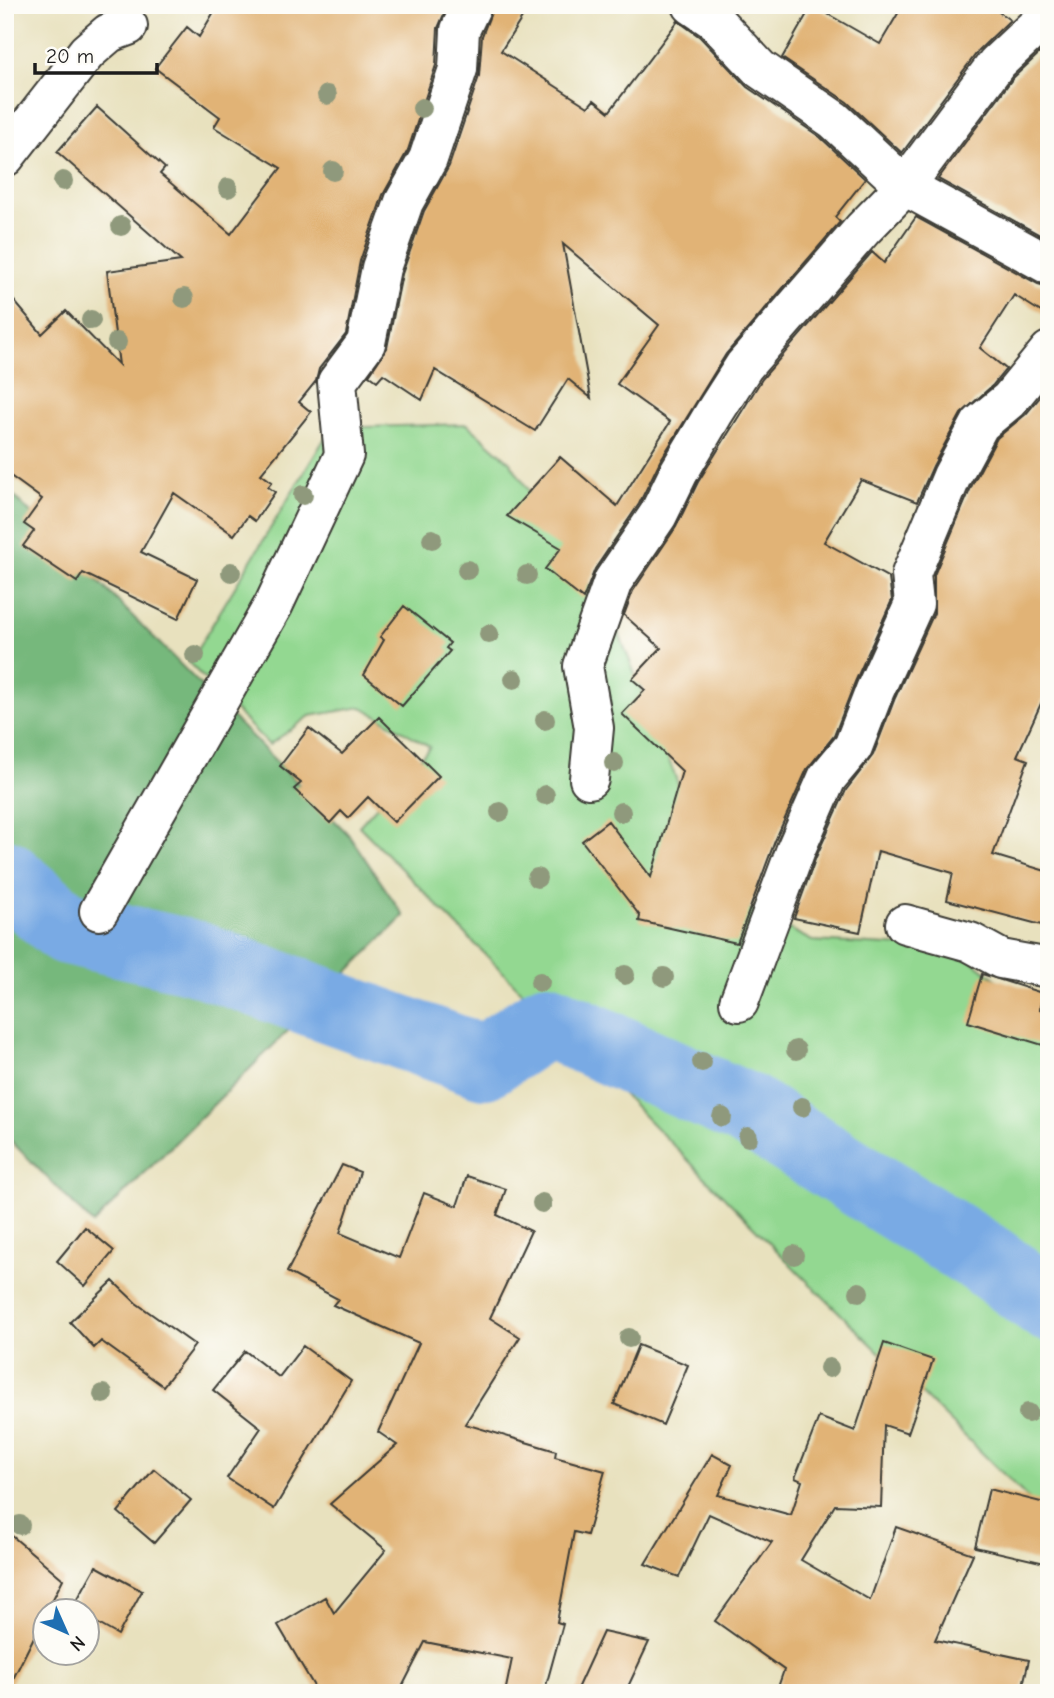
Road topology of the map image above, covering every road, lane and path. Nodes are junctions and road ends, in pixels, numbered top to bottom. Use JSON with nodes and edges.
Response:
{"nodes":[{"id":1,"x":472,"y":5,"type":"edge"},
{"id":2,"x":692,"y":5,"type":"edge"},
{"id":3,"x":1049,"y":10,"type":"edge"},
{"id":4,"x":128,"y":26,"type":"dead end"},
{"id":5,"x":5,"y":157,"type":"edge"},
{"id":6,"x":905,"y":186,"type":"junction"},
{"id":7,"x":1049,"y":265,"type":"edge"},
{"id":8,"x":1049,"y":351,"type":"edge"},
{"id":9,"x":589,"y":779,"type":"dead end"},
{"id":10,"x":99,"y":911,"type":"dead end"},
{"id":11,"x":905,"y":924,"type":"dead end"},
{"id":12,"x":1049,"y":968,"type":"edge"},
{"id":13,"x":739,"y":1002,"type":"dead end"}],
"edges":[{"from":1,"to":10,"type":"street"},
{"from":2,"to":6,"type":"street"},
{"from":3,"to":6,"type":"street"},
{"from":4,"to":5,"type":"street"},
{"from":6,"to":7,"type":"street"},
{"from":6,"to":9,"type":"street"},
{"from":8,"to":13,"type":"street"},
{"from":11,"to":12,"type":"street"}]}
